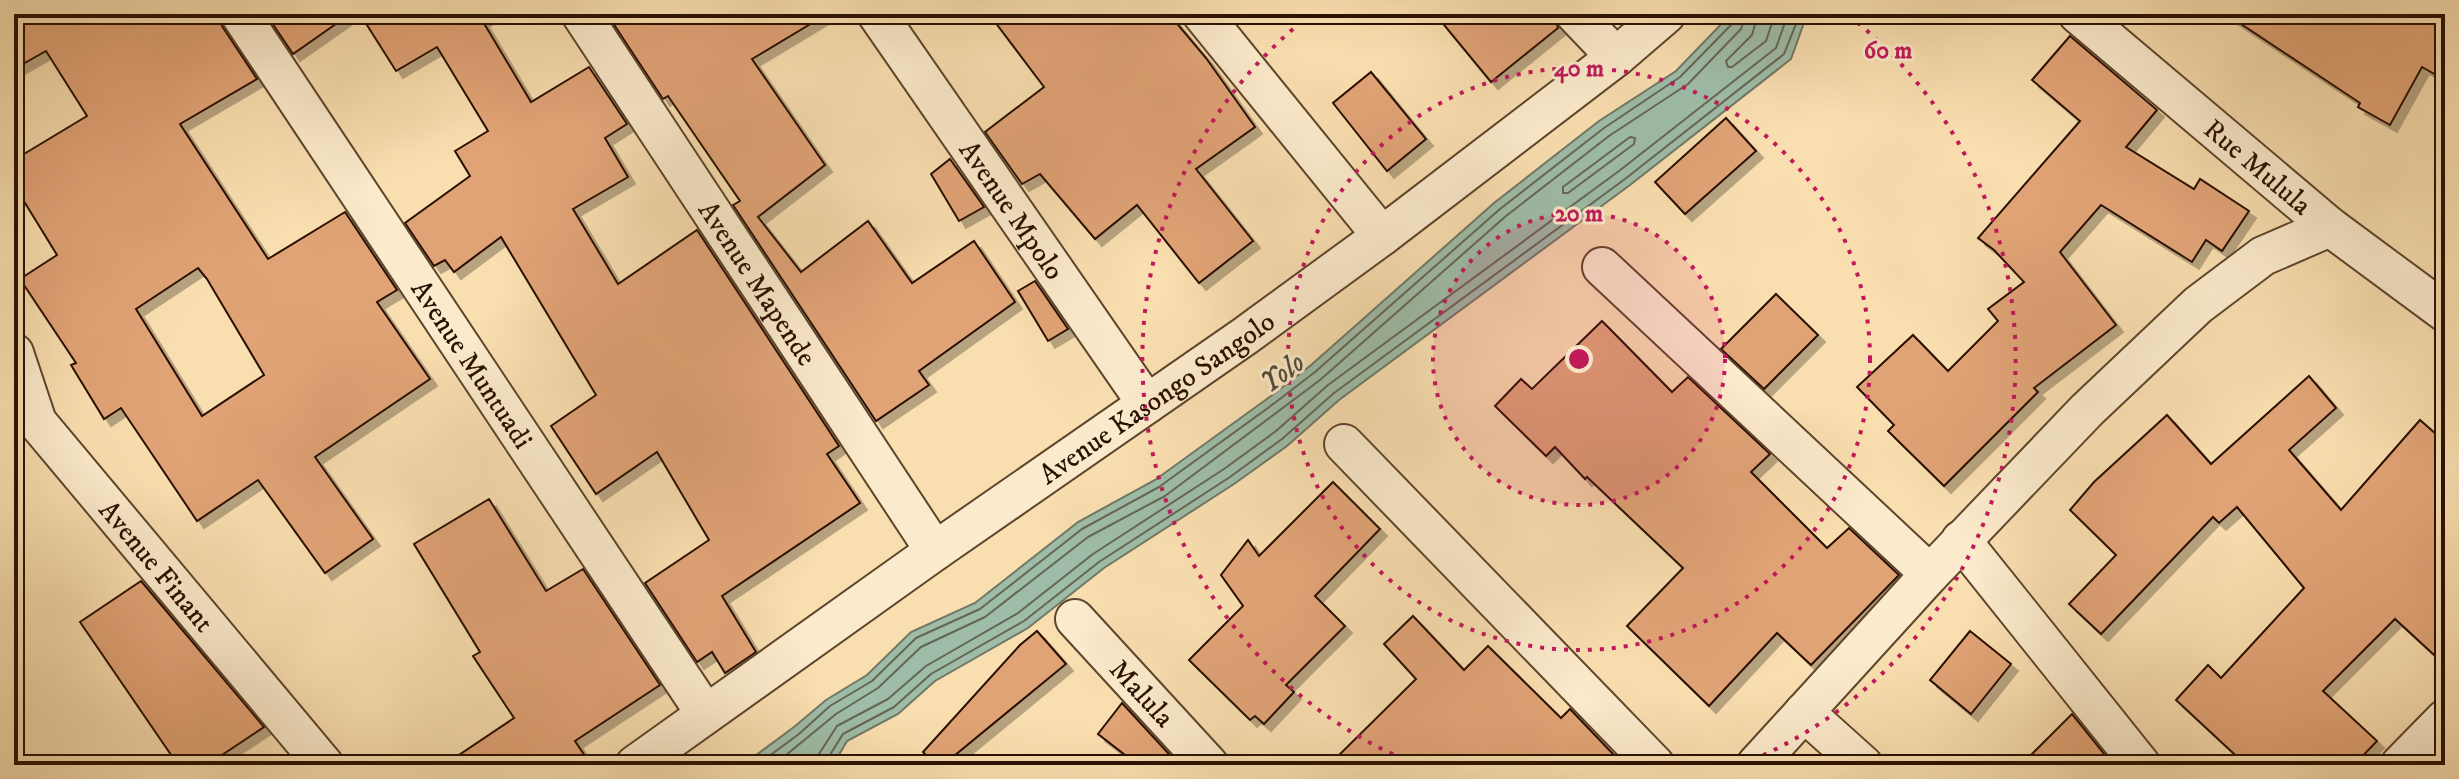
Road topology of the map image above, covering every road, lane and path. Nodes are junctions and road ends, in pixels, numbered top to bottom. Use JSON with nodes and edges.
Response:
{"nodes":[{"id":1,"x":240,"y":14,"type":"edge"},
{"id":2,"x":581,"y":14,"type":"edge"},
{"id":3,"x":877,"y":14,"type":"edge"},
{"id":4,"x":1202,"y":14,"type":"edge"},
{"id":5,"x":1575,"y":14,"type":"edge"},
{"id":6,"x":1666,"y":14,"type":"edge"},
{"id":7,"x":2078,"y":14,"type":"edge"},
{"id":8,"x":1616,"y":57,"type":"junction"},
{"id":9,"x":2330,"y":227,"type":"junction"},
{"id":10,"x":1382,"y":236,"type":"junction"},
{"id":11,"x":1602,"y":267,"type":"dead end"},
{"id":12,"x":2445,"y":312,"type":"edge"},
{"id":13,"x":14,"y":353,"type":"edge"},
{"id":14,"x":1147,"y":404,"type":"junction"},
{"id":15,"x":1344,"y":444,"type":"dead end"},
{"id":16,"x":1961,"y":540,"type":"junction"},
{"id":17,"x":935,"y":551,"type":"junction"},
{"id":18,"x":1930,"y":574,"type":"junction"},
{"id":19,"x":1075,"y":619,"type":"dead end"},
{"id":20,"x":1804,"y":712,"type":"junction"},
{"id":21,"x":705,"y":713,"type":"junction"},
{"id":22,"x":2445,"y":719,"type":"edge"},
{"id":23,"x":324,"y":765,"type":"edge"},
{"id":24,"x":635,"y":765,"type":"edge"},
{"id":25,"x":1209,"y":765,"type":"edge"},
{"id":26,"x":1655,"y":765,"type":"edge"},
{"id":27,"x":1756,"y":765,"type":"edge"},
{"id":28,"x":1863,"y":765,"type":"edge"},
{"id":29,"x":2141,"y":765,"type":"edge"},
{"id":30,"x":2400,"y":765,"type":"edge"}],
"edges":[{"from":1,"to":21,"type":"street","name":"Avenue Muntuadi"},
{"from":2,"to":17,"type":"street","name":"Avenue Mapende"},
{"from":3,"to":14,"type":"street","name":"Avenue Mpolo"},
{"from":4,"to":10,"type":"street"},
{"from":5,"to":8,"type":"street"},
{"from":6,"to":8,"type":"street","name":"Avenue Kasongo Sangolo"},
{"from":7,"to":9,"type":"street","name":"Rue Mulula"},
{"from":8,"to":10,"type":"street","name":"Avenue Kasongo Sangolo"},
{"from":9,"to":12,"type":"street","name":"Rue Mulula"},
{"from":9,"to":16,"type":"street"},
{"from":10,"to":14,"type":"street","name":"Avenue Kasongo Sangolo"},
{"from":11,"to":18,"type":"street"},
{"from":13,"to":23,"type":"street","name":"Avenue Finant"},
{"from":14,"to":17,"type":"street","name":"Avenue Kasongo Sangolo"},
{"from":15,"to":26,"type":"street"},
{"from":16,"to":18,"type":"street"},
{"from":16,"to":29,"type":"street"},
{"from":17,"to":21,"type":"street","name":"Avenue Kasongo Sangolo"},
{"from":18,"to":20,"type":"street"},
{"from":19,"to":25,"type":"street","name":"Malula"},
{"from":20,"to":27,"type":"street"},
{"from":20,"to":28,"type":"street"},
{"from":21,"to":24,"type":"street","name":"Avenue Kasongo Sangolo"},
{"from":22,"to":30,"type":"street"}]}
